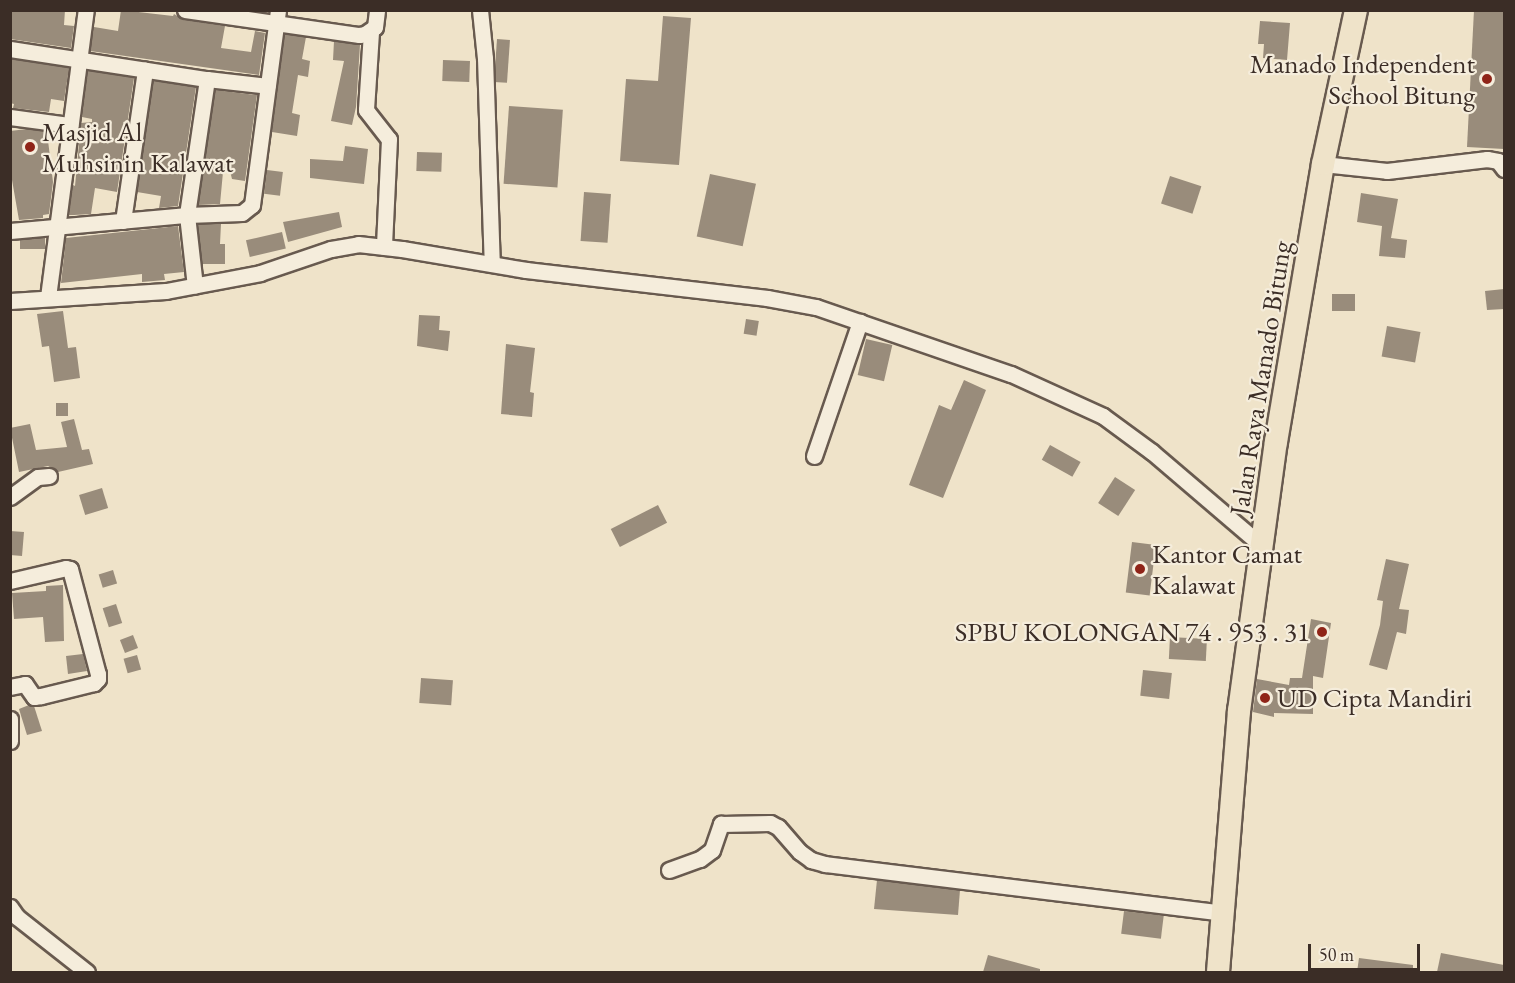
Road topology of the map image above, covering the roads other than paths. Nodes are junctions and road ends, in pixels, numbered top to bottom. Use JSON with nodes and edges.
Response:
{"nodes":[{"id":1,"x":86,"y":10,"type":"edge"},
{"id":2,"x":185,"y":10,"type":"edge"},
{"id":3,"x":377,"y":10,"type":"edge"},
{"id":4,"x":480,"y":10,"type":"edge"},
{"id":5,"x":1356,"y":10,"type":"edge"},
{"id":6,"x":277,"y":17,"type":"edge"},
{"id":7,"x":371,"y":32,"type":"junction"},
{"id":8,"x":10,"y":49,"type":"edge"},
{"id":9,"x":79,"y":58,"type":"junction"},
{"id":10,"x":145,"y":70,"type":"junction"},
{"id":11,"x":207,"y":79,"type":"junction"},
{"id":12,"x":268,"y":86,"type":"junction"},
{"id":13,"x":10,"y":117,"type":"edge"},
{"id":14,"x":70,"y":124,"type":"junction"},
{"id":15,"x":1323,"y":164,"type":"junction"},
{"id":16,"x":1504,"y":169,"type":"edge"},
{"id":17,"x":187,"y":215,"type":"junction"},
{"id":18,"x":123,"y":221,"type":"junction"},
{"id":19,"x":57,"y":228,"type":"junction"},
{"id":20,"x":10,"y":231,"type":"edge"},
{"id":21,"x":384,"y":247,"type":"junction"},
{"id":22,"x":492,"y":264,"type":"junction"},
{"id":23,"x":195,"y":286,"type":"junction"},
{"id":24,"x":48,"y":297,"type":"junction"},
{"id":25,"x":10,"y":301,"type":"edge"},
{"id":26,"x":860,"y":322,"type":"junction"},
{"id":27,"x":814,"y":456,"type":"dead end"},
{"id":28,"x":49,"y":476,"type":"dead end"},
{"id":29,"x":10,"y":497,"type":"edge"},
{"id":30,"x":1262,"y":546,"type":"junction"},
{"id":31,"x":10,"y":580,"type":"edge"},
{"id":32,"x":10,"y":687,"type":"edge"},
{"id":33,"x":10,"y":719,"type":"edge"},
{"id":34,"x":10,"y":741,"type":"edge"},
{"id":35,"x":669,"y":870,"type":"dead end"},
{"id":36,"x":10,"y":907,"type":"edge"},
{"id":37,"x":1223,"y":913,"type":"junction"},
{"id":38,"x":87,"y":972,"type":"edge"},
{"id":39,"x":1218,"y":972,"type":"edge"}],
"edges":[{"from":1,"to":9,"type":"street"},
{"from":2,"to":6,"type":"street"},
{"from":3,"to":7,"type":"street"},
{"from":4,"to":22,"type":"street"},
{"from":5,"to":15,"type":"highway","name":"Jalan Raya Manado Bitung"},
{"from":6,"to":7,"type":"street"},
{"from":6,"to":12,"type":"street"},
{"from":7,"to":21,"type":"street"},
{"from":8,"to":9,"type":"street"},
{"from":9,"to":10,"type":"street"},
{"from":9,"to":14,"type":"street"},
{"from":10,"to":11,"type":"street"},
{"from":10,"to":18,"type":"street"},
{"from":11,"to":12,"type":"street"},
{"from":11,"to":17,"type":"street"},
{"from":12,"to":17,"type":"street"},
{"from":13,"to":14,"type":"street"},
{"from":14,"to":19,"type":"street"},
{"from":15,"to":16,"type":"street"},
{"from":15,"to":30,"type":"highway","name":"Jalan Raya Manado Bitung"},
{"from":17,"to":18,"type":"street"},
{"from":17,"to":23,"type":"street"},
{"from":18,"to":19,"type":"street"},
{"from":19,"to":20,"type":"street"},
{"from":19,"to":24,"type":"street"},
{"from":21,"to":22,"type":"street"},
{"from":21,"to":23,"type":"street"},
{"from":22,"to":26,"type":"street"},
{"from":23,"to":24,"type":"street"},
{"from":24,"to":25,"type":"street"},
{"from":26,"to":27,"type":"street"},
{"from":26,"to":30,"type":"street"},
{"from":28,"to":29,"type":"street"},
{"from":30,"to":37,"type":"highway","name":"Jalan Raya Manado Bitung"},
{"from":31,"to":32,"type":"street"},
{"from":33,"to":34,"type":"street"},
{"from":35,"to":37,"type":"street"},
{"from":36,"to":38,"type":"street"},
{"from":37,"to":39,"type":"highway","name":"Jalan Raya Manado Bitung"}]}
